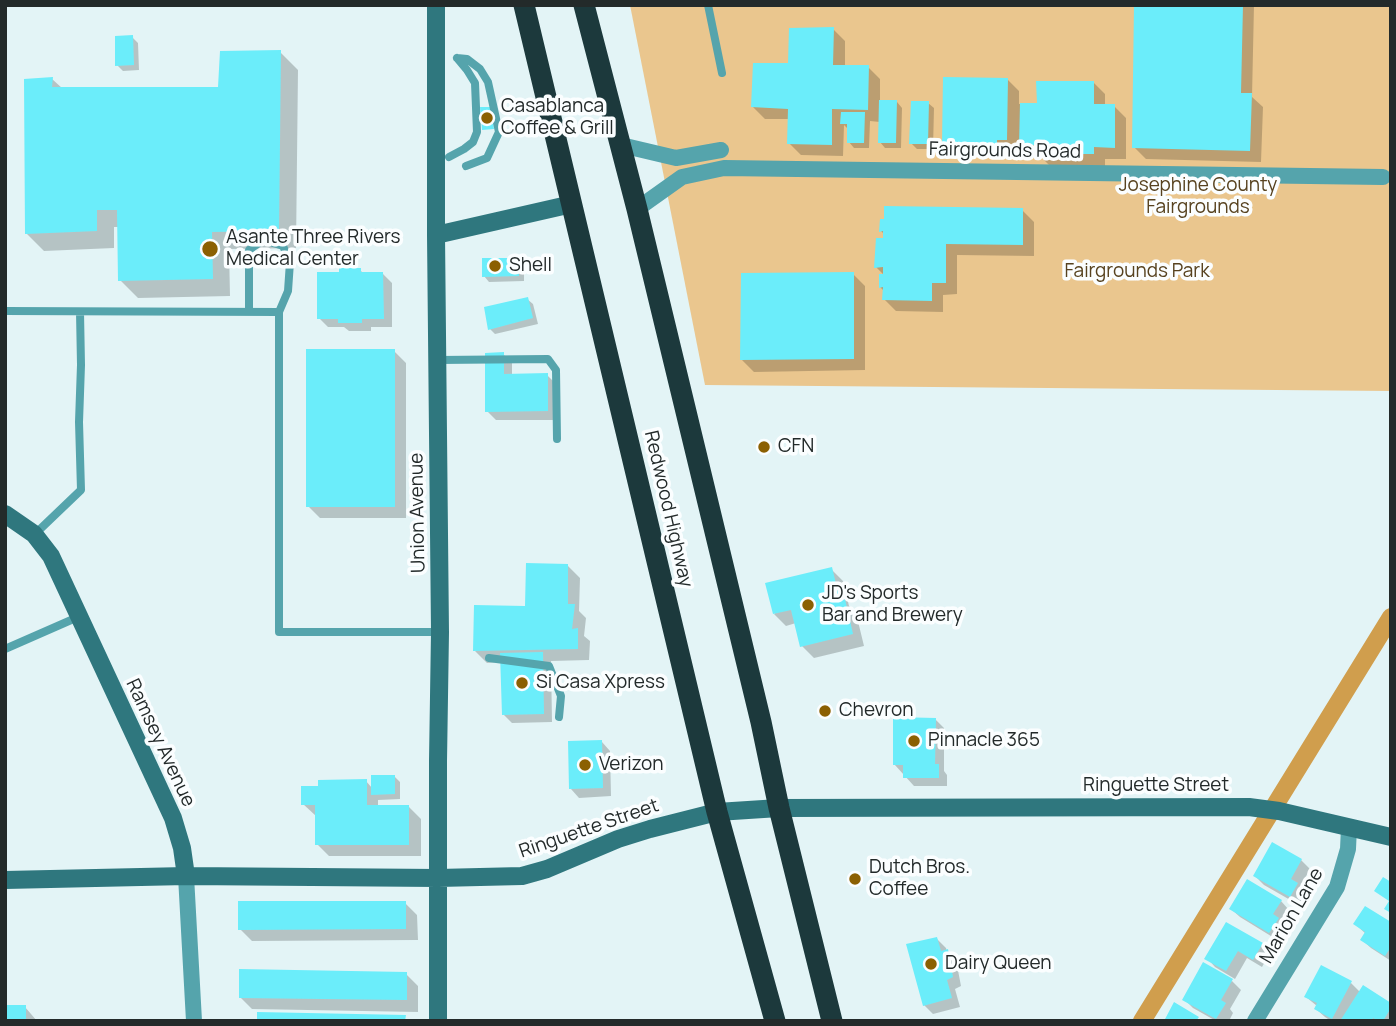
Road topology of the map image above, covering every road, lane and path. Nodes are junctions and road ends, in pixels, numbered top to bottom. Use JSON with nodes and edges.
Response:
{"nodes":[{"id":1,"x":436,"y":5,"type":"edge"},
{"id":2,"x":524,"y":5,"type":"edge"},
{"id":3,"x":708,"y":5,"type":"edge"},
{"id":4,"x":586,"y":9,"type":"edge"},
{"id":5,"x":722,"y":73,"type":"dead end"},
{"id":6,"x":621,"y":145,"type":"junction"},
{"id":7,"x":720,"y":150,"type":"dead end"},
{"id":8,"x":449,"y":157,"type":"dead end"},
{"id":9,"x":466,"y":166,"type":"dead end"},
{"id":10,"x":1383,"y":177,"type":"dead end"},
{"id":11,"x":572,"y":204,"type":"junction"},
{"id":12,"x":637,"y":209,"type":"junction"},
{"id":13,"x":436,"y":234,"type":"junction"},
{"id":14,"x":5,"y":311,"type":"edge"},
{"id":15,"x":80,"y":312,"type":"junction"},
{"id":16,"x":249,"y":312,"type":"junction"},
{"id":17,"x":279,"y":312,"type":"junction"},
{"id":18,"x":438,"y":360,"type":"junction"},
{"id":19,"x":557,"y":439,"type":"dead end"},
{"id":20,"x":5,"y":514,"type":"edge"},
{"id":21,"x":34,"y":534,"type":"junction"},
{"id":22,"x":78,"y":617,"type":"junction"},
{"id":23,"x":440,"y":632,"type":"junction"},
{"id":24,"x":5,"y":649,"type":"edge"},
{"id":25,"x":489,"y":658,"type":"dead end"},
{"id":26,"x":559,"y":718,"type":"dead end"},
{"id":27,"x":779,"y":807,"type":"junction"},
{"id":28,"x":718,"y":812,"type":"junction"},
{"id":29,"x":1349,"y":827,"type":"junction"},
{"id":30,"x":1391,"y":837,"type":"edge"},
{"id":31,"x":186,"y":876,"type":"junction"},
{"id":32,"x":438,"y":877,"type":"junction"},
{"id":33,"x":5,"y":880,"type":"edge"},
{"id":34,"x":1263,"y":1018,"type":"edge"},
{"id":35,"x":194,"y":1021,"type":"edge"},
{"id":36,"x":438,"y":1021,"type":"edge"},
{"id":37,"x":775,"y":1021,"type":"edge"},
{"id":38,"x":832,"y":1021,"type":"edge"}],
"edges":[{"from":1,"to":13,"type":"street","name":"Union Avenue"},
{"from":2,"to":11,"type":"highway","name":"Redwood Highway"},
{"from":3,"to":5,"type":"lane"},
{"from":4,"to":6,"type":"highway","name":"Redwood Highway"},
{"from":6,"to":7,"type":"street"},
{"from":6,"to":12,"type":"highway","name":"Redwood Highway"},
{"from":8,"to":9,"type":"lane"},
{"from":10,"to":12,"type":"street","name":"Fairgrounds Road"},
{"from":11,"to":13,"type":"street"},
{"from":11,"to":28,"type":"highway","name":"Redwood Highway"},
{"from":12,"to":27,"type":"highway","name":"Redwood Highway"},
{"from":13,"to":18,"type":"street","name":"Union Avenue"},
{"from":14,"to":15,"type":"lane"},
{"from":15,"to":16,"type":"lane"},
{"from":15,"to":21,"type":"lane"},
{"from":16,"to":17,"type":"lane"},
{"from":16,"to":17,"type":"lane"},
{"from":17,"to":23,"type":"lane"},
{"from":18,"to":19,"type":"lane"},
{"from":18,"to":23,"type":"street","name":"Union Avenue"},
{"from":20,"to":21,"type":"street","name":"Ramsey Avenue"},
{"from":21,"to":22,"type":"street","name":"Ramsey Avenue"},
{"from":22,"to":24,"type":"lane"},
{"from":22,"to":31,"type":"street","name":"Ramsey Avenue"},
{"from":23,"to":32,"type":"street","name":"Union Avenue"},
{"from":25,"to":26,"type":"lane"},
{"from":27,"to":28,"type":"street","name":"Ringuette Street"},
{"from":27,"to":29,"type":"street","name":"Ringuette Street"},
{"from":27,"to":38,"type":"highway","name":"Redwood Highway"},
{"from":28,"to":32,"type":"street","name":"Ringuette Street"},
{"from":28,"to":37,"type":"highway","name":"Redwood Highway"},
{"from":29,"to":30,"type":"street","name":"Ringuette Street"},
{"from":29,"to":34,"type":"street","name":"Marion Lane"},
{"from":31,"to":32,"type":"street","name":"Ringuette Street"},
{"from":31,"to":33,"type":"street","name":"Ringuette Street"},
{"from":31,"to":35,"type":"street","name":"Ramsey Avenue"},
{"from":32,"to":36,"type":"street","name":"Union Avenue"}]}
